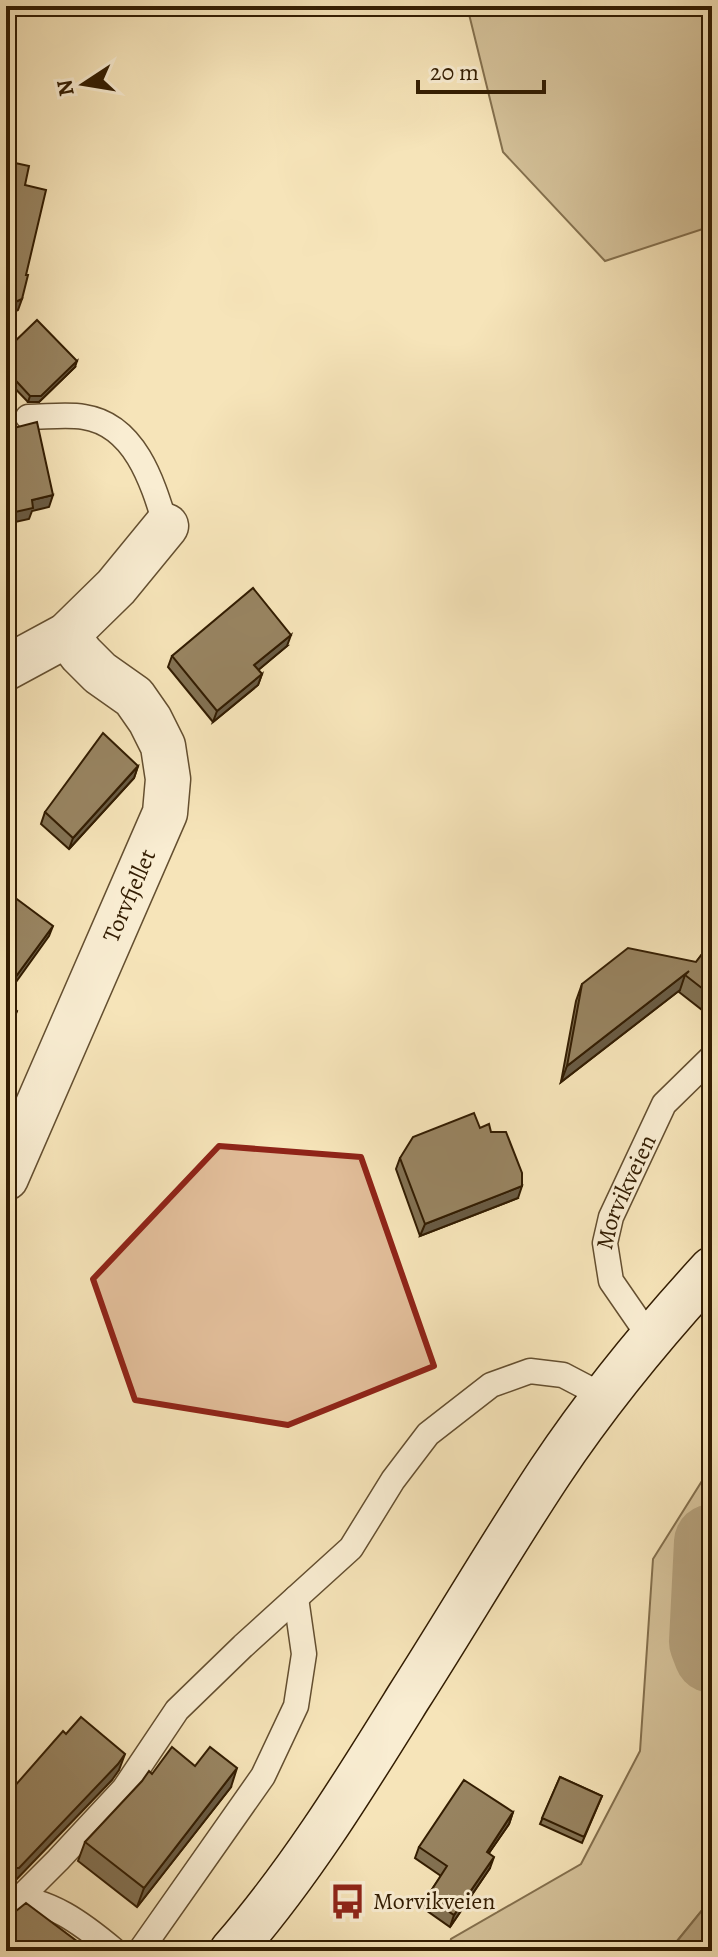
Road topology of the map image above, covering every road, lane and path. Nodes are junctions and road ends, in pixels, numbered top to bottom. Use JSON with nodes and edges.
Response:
{"nodes":[{"id":1,"x":28,"y":417,"type":"dead end"},
{"id":2,"x":166,"y":526,"type":"joint"},
{"id":3,"x":67,"y":635,"type":"junction"},
{"id":4,"x":6,"y":668,"type":"edge"},
{"id":5,"x":712,"y":1057,"type":"edge"},
{"id":6,"x":6,"y":1178,"type":"edge"},
{"id":7,"x":712,"y":1269,"type":"edge"},
{"id":8,"x":651,"y":1339,"type":"junction"},
{"id":9,"x":605,"y":1397,"type":"junction"},
{"id":10,"x":296,"y":1598,"type":"junction"},
{"id":11,"x":10,"y":1903,"type":"edge"},
{"id":12,"x":115,"y":1951,"type":"edge"},
{"id":13,"x":140,"y":1951,"type":"edge"},
{"id":14,"x":232,"y":1951,"type":"edge"}],
"edges":[{"from":1,"to":2,"type":"lane"},
{"from":2,"to":3,"type":"main road"},
{"from":3,"to":4,"type":"main road"},
{"from":3,"to":6,"type":"main road","name":"Torvfjellet"},
{"from":5,"to":8,"type":"lane","name":"Morvikveien"},
{"from":7,"to":8,"type":"main road"},
{"from":8,"to":9,"type":"main road"},
{"from":9,"to":10,"type":"lane"},
{"from":9,"to":14,"type":"main road"},
{"from":10,"to":11,"type":"lane"},
{"from":10,"to":13,"type":"lane"},
{"from":11,"to":12,"type":"lane"}]}
